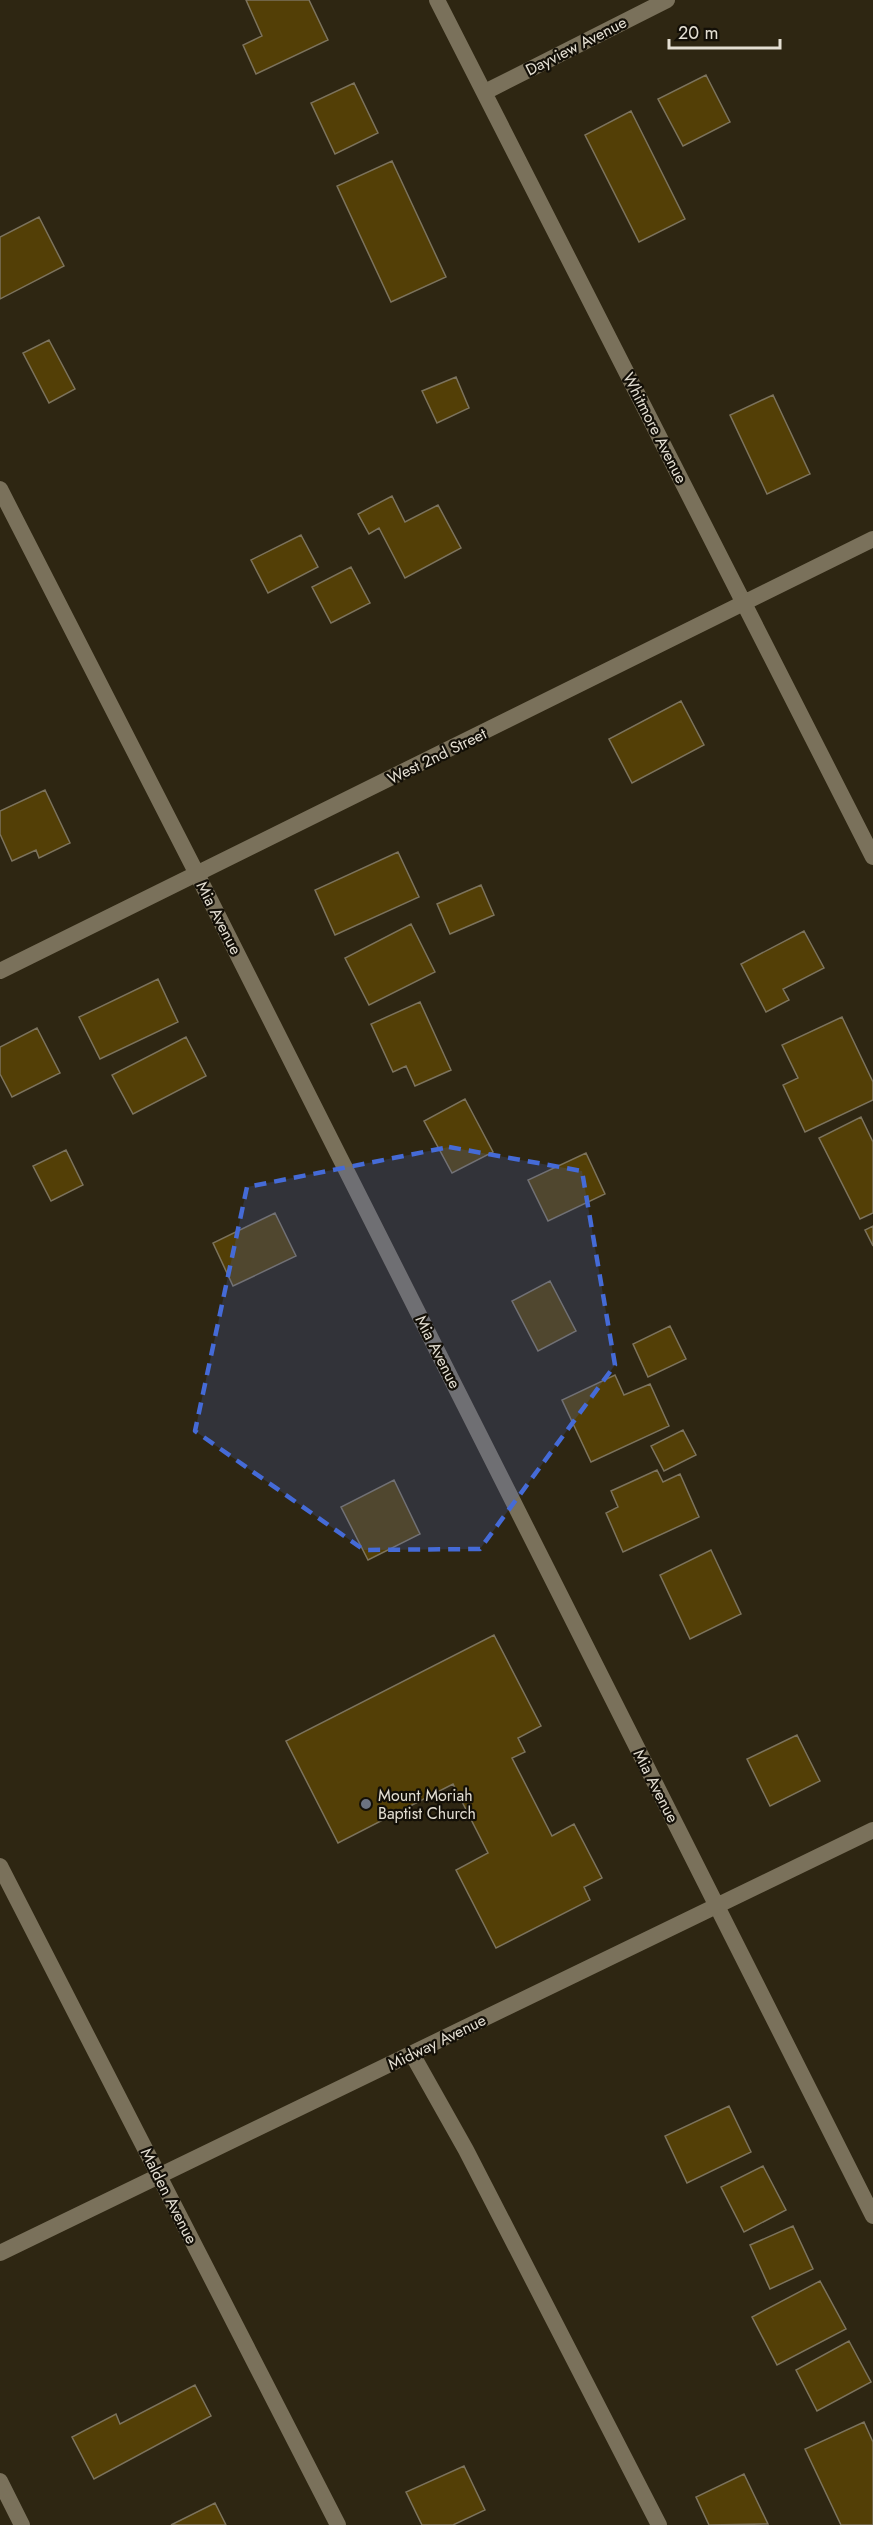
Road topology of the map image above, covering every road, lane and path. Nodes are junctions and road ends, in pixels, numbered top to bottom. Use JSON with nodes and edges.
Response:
{"nodes":[{"id":1,"x":437,"y":0,"type":"edge"},
{"id":2,"x":667,"y":0,"type":"edge"},
{"id":3,"x":484,"y":92,"type":"junction"},
{"id":4,"x":0,"y":489,"type":"edge"},
{"id":5,"x":873,"y":539,"type":"edge"},
{"id":6,"x":744,"y":604,"type":"junction"},
{"id":7,"x":873,"y":857,"type":"edge"},
{"id":8,"x":197,"y":874,"type":"junction"},
{"id":9,"x":0,"y":971,"type":"edge"},
{"id":10,"x":873,"y":1830,"type":"edge"},
{"id":11,"x":0,"y":1866,"type":"edge"},
{"id":12,"x":717,"y":1906,"type":"junction"},
{"id":13,"x":412,"y":2054,"type":"junction"},
{"id":14,"x":159,"y":2176,"type":"junction"},
{"id":15,"x":873,"y":2216,"type":"edge"},
{"id":16,"x":0,"y":2253,"type":"edge"},
{"id":17,"x":0,"y":2481,"type":"edge"},
{"id":18,"x":22,"y":2525,"type":"edge"},
{"id":19,"x":338,"y":2525,"type":"edge"},
{"id":20,"x":659,"y":2525,"type":"edge"}],
"edges":[{"from":1,"to":3,"type":"street","name":"Whitmore Avenue"},
{"from":2,"to":3,"type":"street","name":"Dayview Avenue"},
{"from":3,"to":6,"type":"street","name":"Whitmore Avenue"},
{"from":4,"to":8,"type":"street","name":"Mia Avenue"},
{"from":5,"to":6,"type":"street","name":"West 2nd Street"},
{"from":6,"to":7,"type":"street","name":"Whitmore Avenue"},
{"from":6,"to":8,"type":"street","name":"West 2nd Street"},
{"from":8,"to":9,"type":"street","name":"West 2nd Street"},
{"from":8,"to":12,"type":"street","name":"Mia Avenue"},
{"from":10,"to":12,"type":"street","name":"Midway Avenue"},
{"from":11,"to":14,"type":"street","name":"Malden Avenue"},
{"from":12,"to":13,"type":"street","name":"Midway Avenue"},
{"from":12,"to":15,"type":"street","name":"Mia Avenue"},
{"from":13,"to":14,"type":"street","name":"Midway Avenue"},
{"from":13,"to":20,"type":"street"},
{"from":14,"to":16,"type":"street","name":"Midway Avenue"},
{"from":14,"to":19,"type":"street","name":"Malden Avenue"},
{"from":17,"to":18,"type":"street"}]}
